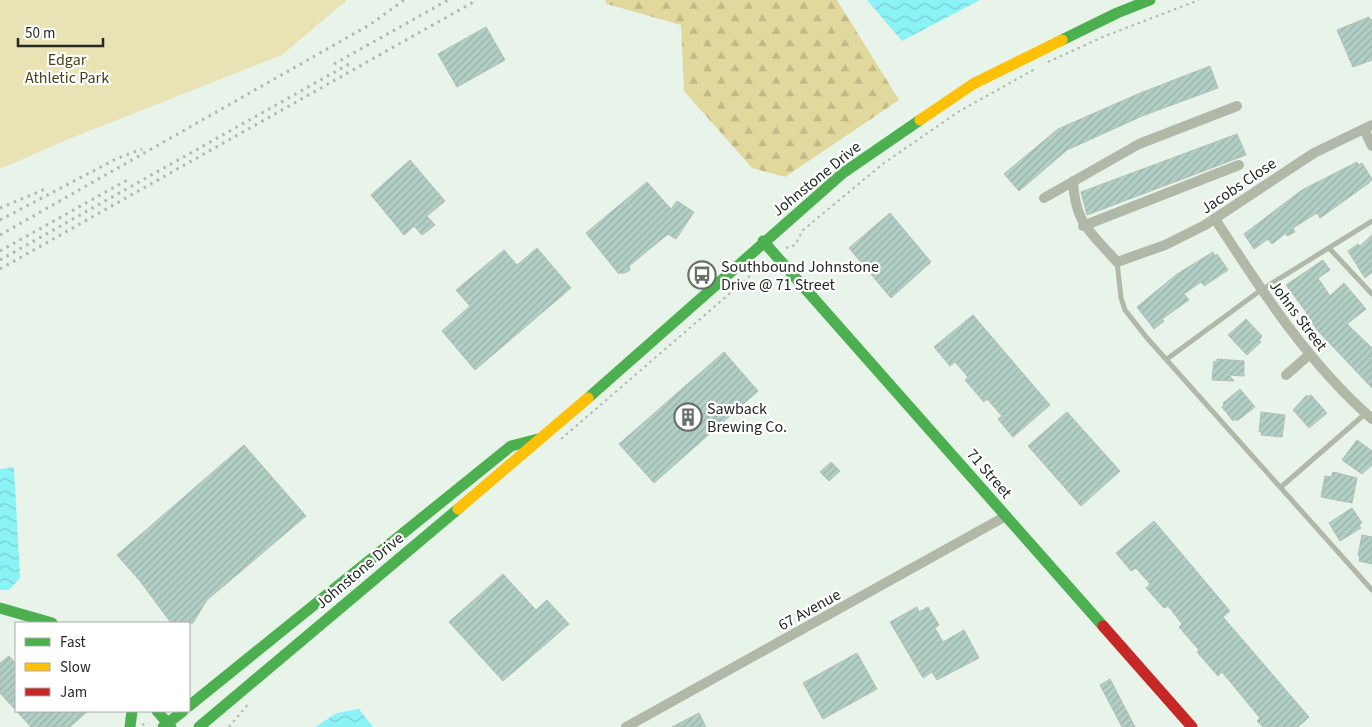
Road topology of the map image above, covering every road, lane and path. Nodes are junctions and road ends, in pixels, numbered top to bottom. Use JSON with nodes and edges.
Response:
{"nodes":[{"id":1,"x":1150,"y":0,"type":"edge"},
{"id":2,"x":1198,"y":0,"type":"edge"},
{"id":3,"x":1048,"y":62,"type":"dead end"},
{"id":4,"x":1040,"y":66,"type":"dead end"},
{"id":5,"x":1236,"y":106,"type":"dead end"},
{"id":6,"x":1368,"y":127,"type":"edge"},
{"id":7,"x":1372,"y":146,"type":"edge"},
{"id":8,"x":1239,"y":165,"type":"dead end"},
{"id":9,"x":1073,"y":181,"type":"junction"},
{"id":10,"x":1044,"y":198,"type":"dead end"},
{"id":11,"x":1215,"y":219,"type":"junction"},
{"id":12,"x":1372,"y":221,"type":"edge"},
{"id":13,"x":1083,"y":226,"type":"junction"},
{"id":14,"x":763,"y":241,"type":"junction"},
{"id":15,"x":790,"y":245,"type":"dead end"},
{"id":16,"x":1329,"y":248,"type":"junction"},
{"id":17,"x":1117,"y":262,"type":"junction"},
{"id":18,"x":1261,"y":290,"type":"junction"},
{"id":19,"x":1372,"y":294,"type":"edge"},
{"id":20,"x":1309,"y":355,"type":"junction"},
{"id":21,"x":1167,"y":359,"type":"junction"},
{"id":22,"x":1286,"y":375,"type":"dead end"},
{"id":23,"x":1369,"y":416,"type":"edge"},
{"id":24,"x":541,"y":439,"type":"junction"},
{"id":25,"x":1281,"y":487,"type":"junction"},
{"id":26,"x":1006,"y":516,"type":"junction"},
{"id":27,"x":1372,"y":590,"type":"edge"},
{"id":28,"x":0,"y":608,"type":"edge"},
{"id":29,"x":49,"y":622,"type":"edge"},
{"id":30,"x":190,"y":705,"type":"edge"},
{"id":31,"x":132,"y":712,"type":"edge"},
{"id":32,"x":158,"y":712,"type":"edge"},
{"id":33,"x":182,"y":712,"type":"edge"},
{"id":34,"x":136,"y":726,"type":"edge"},
{"id":35,"x":167,"y":726,"type":"edge"},
{"id":36,"x":148,"y":727,"type":"edge"},
{"id":37,"x":198,"y":727,"type":"edge"},
{"id":38,"x":626,"y":727,"type":"edge"},
{"id":39,"x":1192,"y":727,"type":"edge"}],
"edges":[{"from":1,"to":14,"type":"main road","name":"Johnstone Drive"},
{"from":2,"to":3,"type":"path"},
{"from":4,"to":15,"type":"path"},
{"from":5,"to":9,"type":"street"},
{"from":6,"to":7,"type":"street"},
{"from":6,"to":11,"type":"street","name":"Jacobs Close"},
{"from":8,"to":13,"type":"street"},
{"from":9,"to":10,"type":"street"},
{"from":9,"to":13,"type":"street"},
{"from":11,"to":17,"type":"street","name":"Jacobs Close"},
{"from":11,"to":18,"type":"street","name":"Johns Street"},
{"from":12,"to":16,"type":"lane"},
{"from":13,"to":17,"type":"street"},
{"from":14,"to":24,"type":"main road","name":"Johnstone Drive"},
{"from":14,"to":26,"type":"main road","name":"71 Street"},
{"from":16,"to":18,"type":"lane"},
{"from":16,"to":19,"type":"lane"},
{"from":17,"to":21,"type":"lane"},
{"from":18,"to":20,"type":"street","name":"Johns Street"},
{"from":18,"to":21,"type":"lane"},
{"from":20,"to":22,"type":"street"},
{"from":20,"to":23,"type":"street","name":"Johns Street"},
{"from":21,"to":25,"type":"lane"},
{"from":23,"to":25,"type":"lane"},
{"from":24,"to":30,"type":"main road","name":"Johnstone Drive"},
{"from":24,"to":37,"type":"main road","name":"Johnstone Drive"},
{"from":25,"to":27,"type":"lane"},
{"from":26,"to":38,"type":"street","name":"67 Avenue"},
{"from":26,"to":39,"type":"main road","name":"71 Street"},
{"from":28,"to":29,"type":"main road"},
{"from":31,"to":34,"type":"main road"},
{"from":32,"to":35,"type":"main road"},
{"from":33,"to":35,"type":"main road"},
{"from":34,"to":36,"type":"path"}]}
